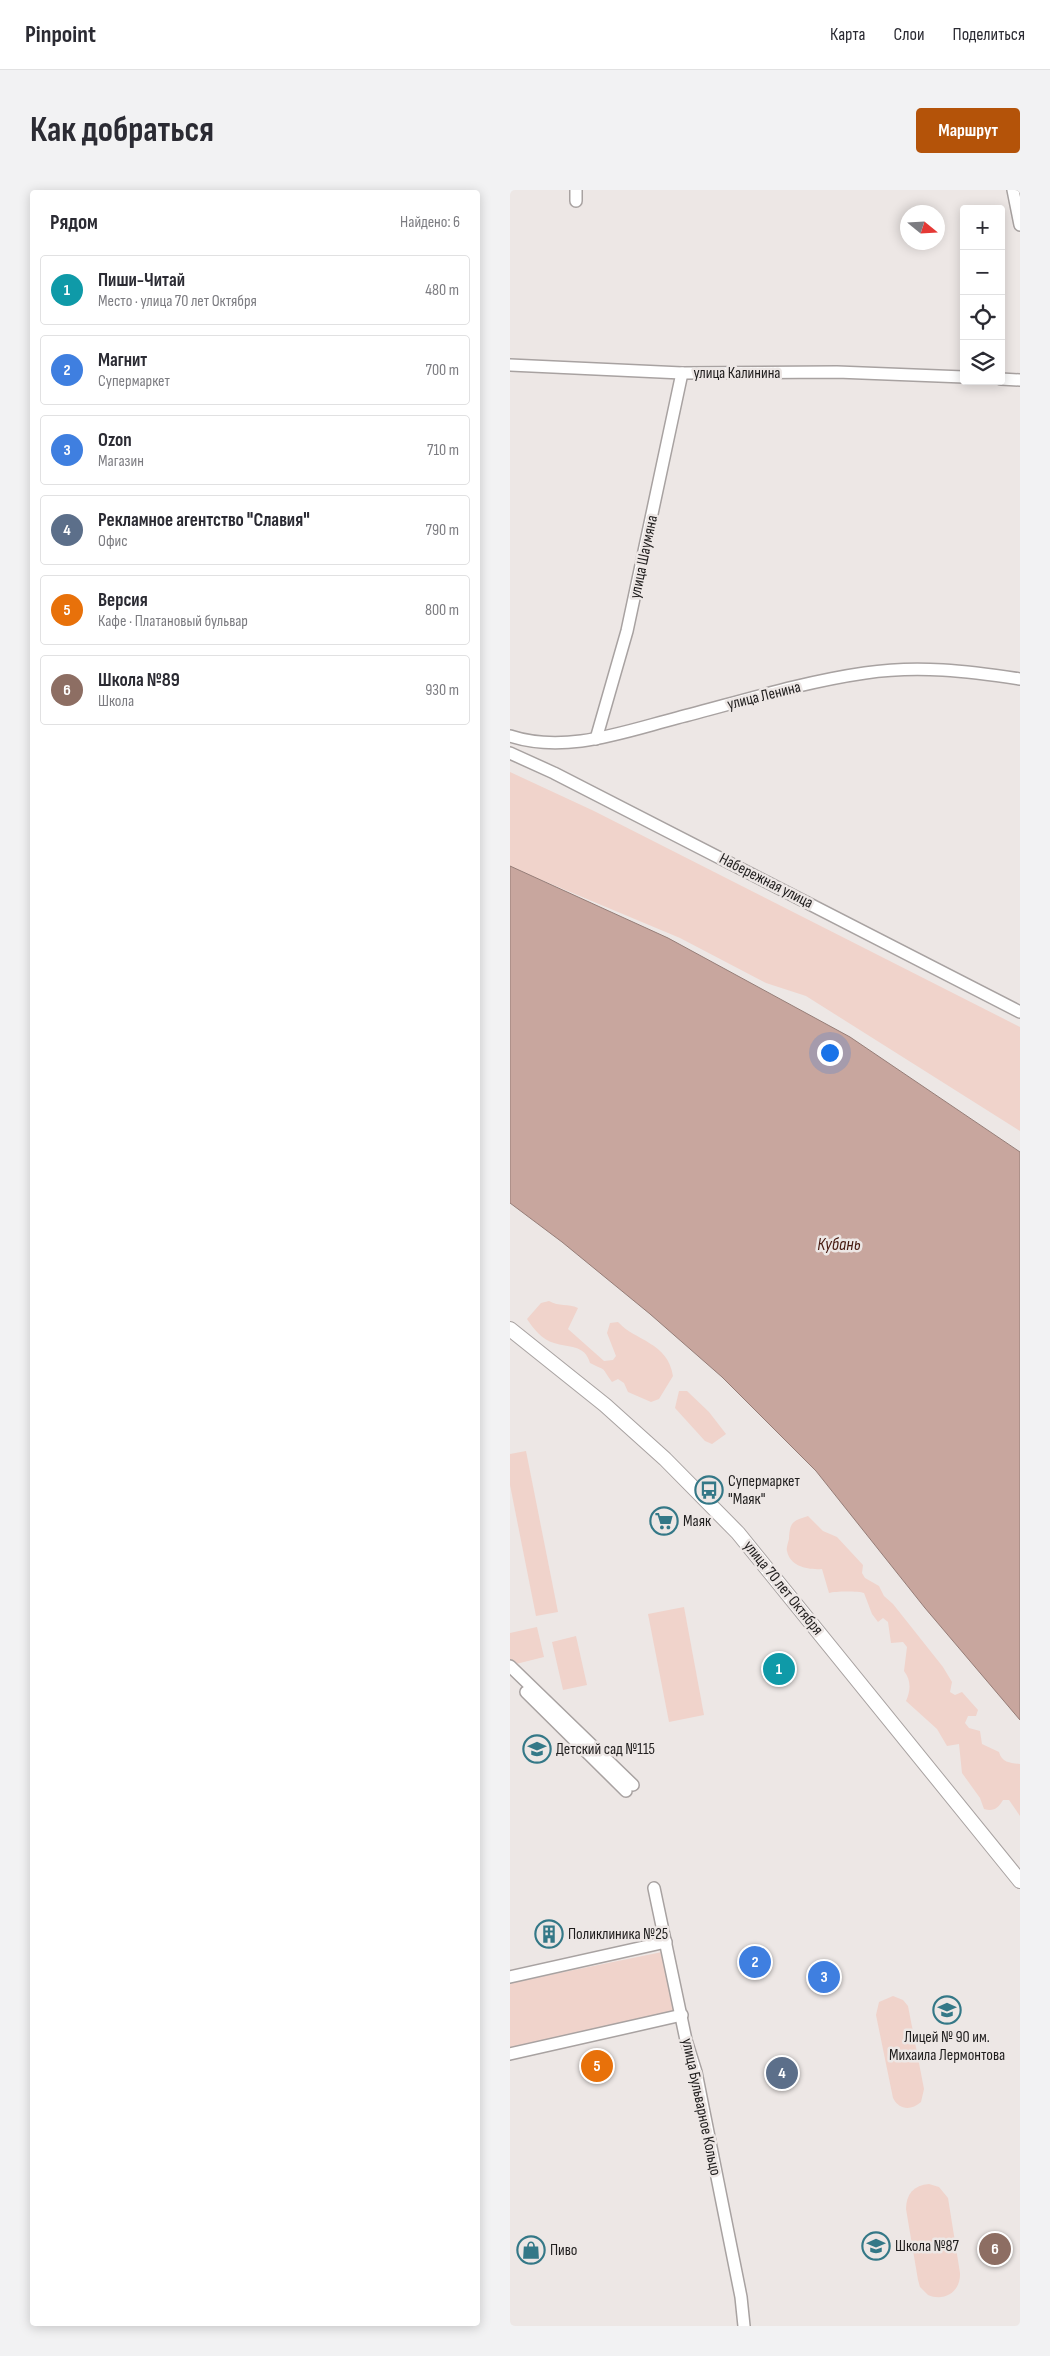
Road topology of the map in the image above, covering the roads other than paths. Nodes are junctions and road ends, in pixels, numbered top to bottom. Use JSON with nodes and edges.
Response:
{"nodes":[{"id":1,"x":1013,"y":190,"type":"edge"},
{"id":2,"x":1020,"y":225,"type":"edge"},
{"id":3,"x":510,"y":365,"type":"edge"},
{"id":4,"x":682,"y":373,"type":"junction"},
{"id":5,"x":960,"y":378,"type":"edge"},
{"id":6,"x":1005,"y":379,"type":"edge"},
{"id":7,"x":1020,"y":380,"type":"edge"},
{"id":8,"x":1020,"y":679,"type":"edge"},
{"id":9,"x":510,"y":736,"type":"edge"},
{"id":10,"x":596,"y":739,"type":"junction"},
{"id":11,"x":510,"y":753,"type":"edge"},
{"id":12,"x":1020,"y":1012,"type":"edge"},
{"id":13,"x":510,"y":1329,"type":"edge"},
{"id":14,"x":510,"y":1666,"type":"edge"},
{"id":15,"x":510,"y":1676,"type":"edge"},
{"id":16,"x":1020,"y":1881,"type":"edge"},
{"id":17,"x":654,"y":1888,"type":"dead end"},
{"id":18,"x":666,"y":1942,"type":"junction"},
{"id":19,"x":510,"y":1978,"type":"edge"},
{"id":20,"x":682,"y":2016,"type":"junction"},
{"id":21,"x":510,"y":2054,"type":"edge"},
{"id":22,"x":744,"y":2326,"type":"edge"}],
"edges":[{"from":1,"to":2,"type":"street"},
{"from":3,"to":4,"type":"street","name":"улица Калинина"},
{"from":4,"to":5,"type":"street","name":"улица Калинина"},
{"from":4,"to":10,"type":"street","name":"улица Шаумяна"},
{"from":6,"to":7,"type":"street"},
{"from":8,"to":10,"type":"street","name":"улица Ленина"},
{"from":9,"to":10,"type":"street","name":"улица Ленина"},
{"from":11,"to":12,"type":"street","name":"Набережная улица"},
{"from":13,"to":16,"type":"main road","name":"улица 70 лет Октября"},
{"from":14,"to":15,"type":"street"},
{"from":17,"to":18,"type":"street","name":"улица Бульварное Кольцо"},
{"from":18,"to":19,"type":"street"},
{"from":18,"to":20,"type":"street","name":"улица Бульварное Кольцо"},
{"from":20,"to":21,"type":"street"},
{"from":20,"to":22,"type":"street","name":"улица Бульварное Кольцо"}]}
